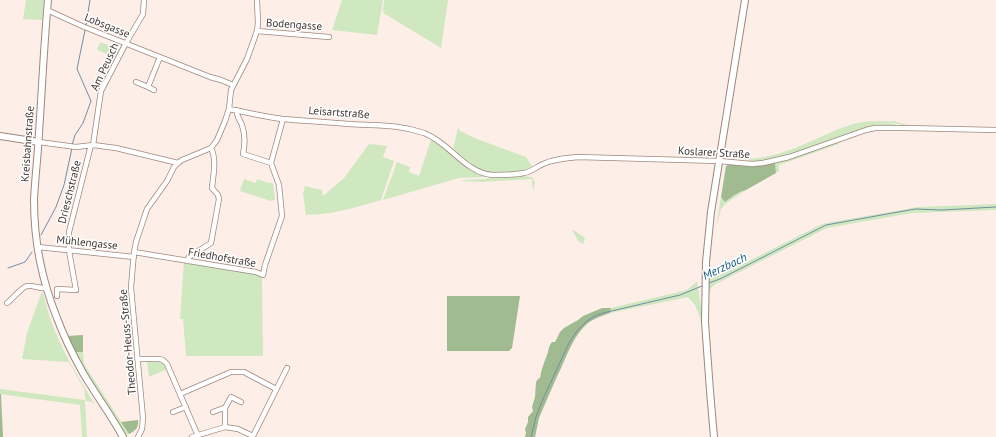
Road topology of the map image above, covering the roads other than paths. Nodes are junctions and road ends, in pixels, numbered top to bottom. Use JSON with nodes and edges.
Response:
{"nodes":[{"id":1,"x":48,"y":0,"type":"edge"},
{"id":2,"x":144,"y":0,"type":"edge"},
{"id":3,"x":257,"y":0,"type":"edge"},
{"id":4,"x":745,"y":0,"type":"edge"},
{"id":5,"x":47,"y":10,"type":"junction"},
{"id":6,"x":257,"y":31,"type":"junction"},
{"id":7,"x":329,"y":36,"type":"dead end"},
{"id":8,"x":126,"y":43,"type":"junction"},
{"id":9,"x":160,"y":57,"type":"junction"},
{"id":10,"x":136,"y":82,"type":"dead end"},
{"id":11,"x":233,"y":85,"type":"junction"},
{"id":12,"x":148,"y":87,"type":"junction"},
{"id":13,"x":154,"y":90,"type":"dead end"},
{"id":14,"x":229,"y":109,"type":"junction"},
{"id":15,"x":237,"y":110,"type":"junction"},
{"id":16,"x":283,"y":119,"type":"junction"},
{"id":17,"x":996,"y":130,"type":"edge"},
{"id":18,"x":0,"y":136,"type":"edge"},
{"id":19,"x":39,"y":142,"type":"junction"},
{"id":20,"x":92,"y":145,"type":"junction"},
{"id":21,"x":211,"y":148,"type":"junction"},
{"id":22,"x":719,"y":161,"type":"junction"},
{"id":23,"x":178,"y":163,"type":"junction"},
{"id":24,"x":271,"y":163,"type":"junction"},
{"id":25,"x":524,"y":173,"type":"joint"},
{"id":26,"x":38,"y":247,"type":"junction"},
{"id":27,"x":70,"y":251,"type":"junction"},
{"id":28,"x":134,"y":252,"type":"junction"},
{"id":29,"x":134,"y":258,"type":"junction"},
{"id":30,"x":187,"y":261,"type":"junction"},
{"id":31,"x":47,"y":288,"type":"junction"},
{"id":32,"x":57,"y":296,"type":"dead end"},
{"id":33,"x":7,"y":303,"type":"dead end"},
{"id":34,"x":138,"y":359,"type":"junction"},
{"id":35,"x":287,"y":368,"type":"dead end"},
{"id":36,"x":276,"y":389,"type":"junction"},
{"id":37,"x":180,"y":394,"type":"junction"},
{"id":38,"x":241,"y":402,"type":"dead end"},
{"id":39,"x":186,"y":407,"type":"junction"},
{"id":40,"x":225,"y":408,"type":"junction"},
{"id":41,"x":173,"y":412,"type":"dead end"},
{"id":42,"x":213,"y":412,"type":"dead end"},
{"id":43,"x":225,"y":427,"type":"junction"},
{"id":44,"x":198,"y":436,"type":"edge"},
{"id":45,"x":123,"y":437,"type":"edge"},
{"id":46,"x":138,"y":437,"type":"edge"},
{"id":47,"x":192,"y":437,"type":"edge"},
{"id":48,"x":714,"y":437,"type":"edge"}],
"edges":[{"from":1,"to":5,"type":"street","name":"Kreisbahnstraße"},
{"from":2,"to":8,"type":"street","name":"Am Peusch"},
{"from":3,"to":6,"type":"street"},
{"from":4,"to":22,"type":"street"},
{"from":5,"to":8,"type":"street","name":"Lobsgasse"},
{"from":5,"to":19,"type":"street","name":"Kreisbahnstraße"},
{"from":6,"to":7,"type":"street","name":"Bodengasse"},
{"from":6,"to":11,"type":"street"},
{"from":8,"to":9,"type":"street","name":"Lobsgasse"},
{"from":8,"to":20,"type":"street","name":"Am Peusch"},
{"from":9,"to":11,"type":"street","name":"Lobsgasse"},
{"from":9,"to":12,"type":"street"},
{"from":10,"to":12,"type":"street"},
{"from":11,"to":14,"type":"street"},
{"from":12,"to":13,"type":"street"},
{"from":14,"to":15,"type":"street","name":"Leisartstraße"},
{"from":14,"to":21,"type":"street"},
{"from":15,"to":16,"type":"street","name":"Leisartstraße"},
{"from":15,"to":24,"type":"street"},
{"from":16,"to":24,"type":"street"},
{"from":16,"to":25,"type":"street","name":"Leisartstraße"},
{"from":17,"to":22,"type":"street","name":"Koslarer Straße"},
{"from":18,"to":19,"type":"street"},
{"from":19,"to":20,"type":"street"},
{"from":19,"to":26,"type":"street","name":"Kreisbahnstraße"},
{"from":20,"to":23,"type":"street"},
{"from":20,"to":27,"type":"street","name":"Drieschstraße"},
{"from":21,"to":23,"type":"street"},
{"from":21,"to":30,"type":"street"},
{"from":22,"to":25,"type":"street","name":"Koslarer Straße"},
{"from":22,"to":48,"type":"street"},
{"from":23,"to":28,"type":"street","name":"Theodor-Heuss-Straße"},
{"from":24,"to":30,"type":"street","name":"Friedhofstraße"},
{"from":26,"to":27,"type":"street","name":"Mühlengasse"},
{"from":26,"to":31,"type":"street","name":"Kreisbahnstraße"},
{"from":27,"to":29,"type":"street","name":"Mühlengasse"},
{"from":27,"to":32,"type":"street","name":"Drieschstraße"},
{"from":28,"to":29,"type":"street","name":"Theodor-Heuss-Straße"},
{"from":28,"to":30,"type":"street","name":"Friedhofstraße"},
{"from":29,"to":34,"type":"street","name":"Theodor-Heuss-Straße"},
{"from":31,"to":33,"type":"street"},
{"from":31,"to":45,"type":"street","name":"Kreisbahnstraße"},
{"from":34,"to":37,"type":"street"},
{"from":34,"to":46,"type":"street","name":"Theodor-Heuss-Straße"},
{"from":35,"to":36,"type":"street"},
{"from":36,"to":37,"type":"street"},
{"from":36,"to":43,"type":"street"},
{"from":37,"to":39,"type":"street"},
{"from":38,"to":40,"type":"street"},
{"from":39,"to":41,"type":"street"},
{"from":39,"to":44,"type":"street"},
{"from":40,"to":42,"type":"street"},
{"from":40,"to":43,"type":"street"},
{"from":43,"to":44,"type":"street"},
{"from":44,"to":47,"type":"street"}]}
